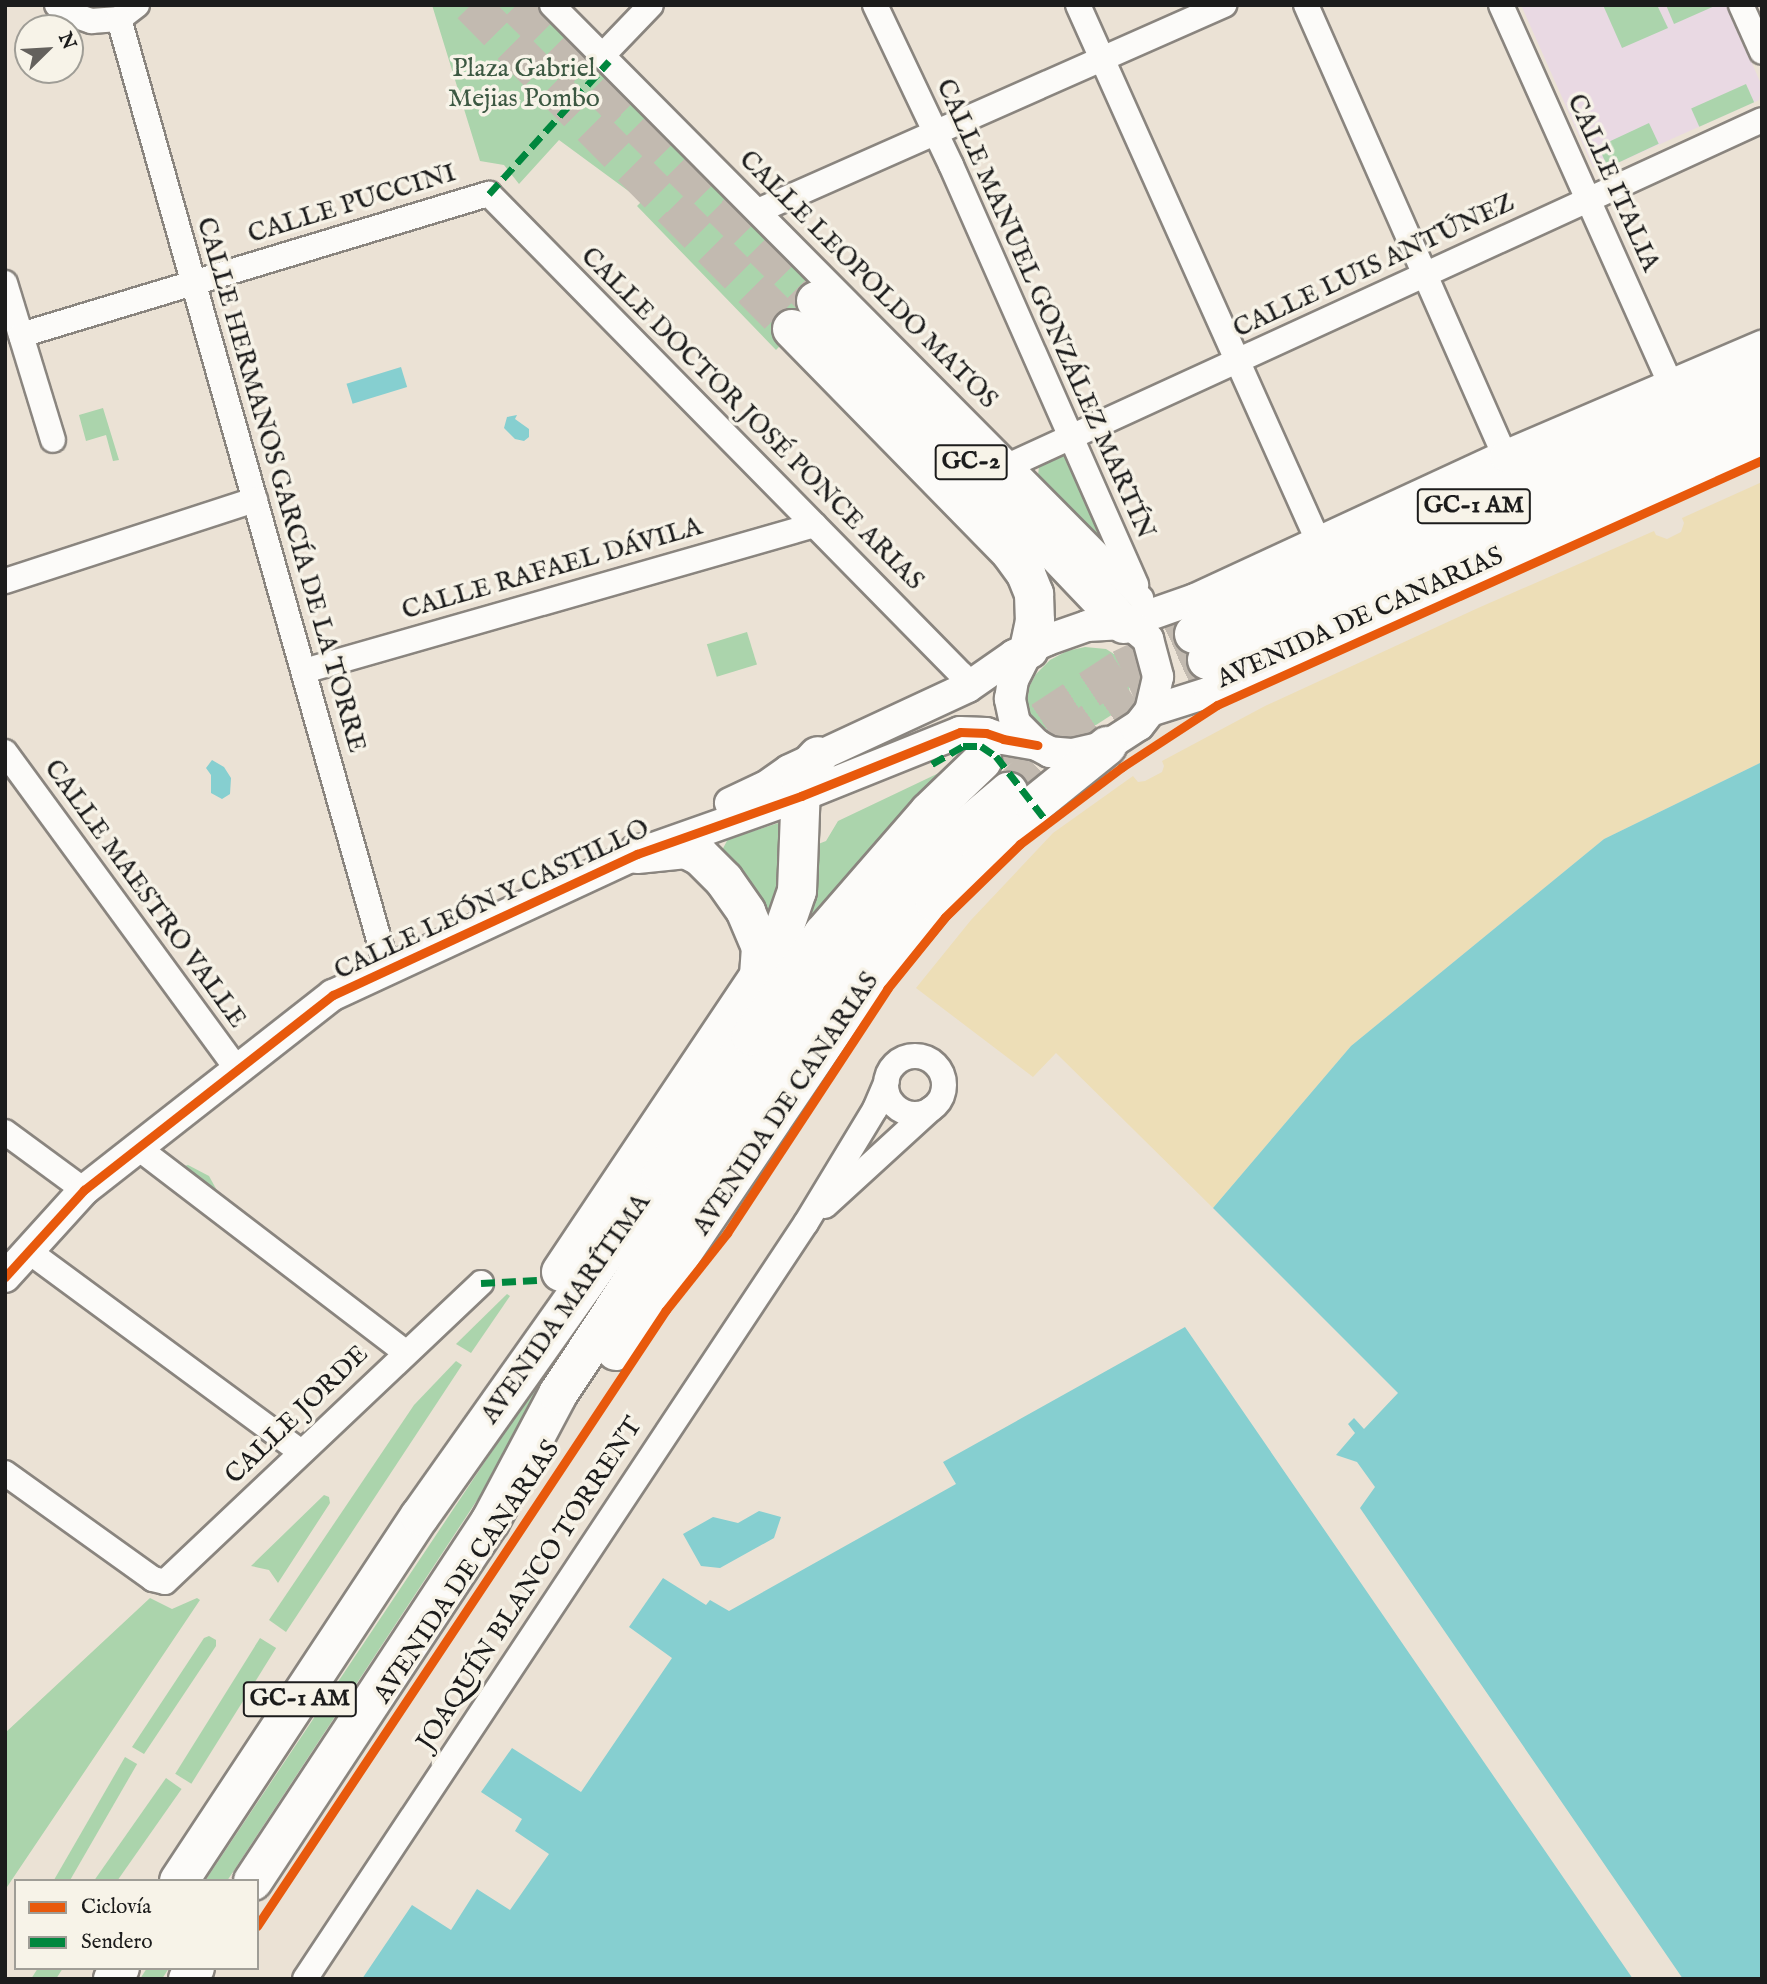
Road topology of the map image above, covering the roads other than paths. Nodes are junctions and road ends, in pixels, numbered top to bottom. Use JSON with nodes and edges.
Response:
{"nodes":[{"id":1,"x":57,"y":5,"type":"edge"},
{"id":2,"x":552,"y":5,"type":"edge"},
{"id":3,"x":651,"y":5,"type":"edge"},
{"id":4,"x":875,"y":5,"type":"edge"},
{"id":5,"x":1078,"y":5,"type":"edge"},
{"id":6,"x":1224,"y":5,"type":"edge"},
{"id":7,"x":1306,"y":5,"type":"edge"},
{"id":8,"x":1501,"y":5,"type":"edge"},
{"id":9,"x":1741,"y":5,"type":"edge"},
{"id":10,"x":128,"y":12,"type":"edge"},
{"id":11,"x":1762,"y":52,"type":"edge"},
{"id":12,"x":603,"y":55,"type":"junction"},
{"id":13,"x":1103,"y":59,"type":"junction"},
{"id":14,"x":1762,"y":120,"type":"edge"},
{"id":15,"x":935,"y":133,"type":"junction"},
{"id":16,"x":489,"y":194,"type":"joint"},
{"id":17,"x":1588,"y":200,"type":"junction"},
{"id":18,"x":758,"y":211,"type":"junction"},
{"id":19,"x":1426,"y":275,"type":"junction"},
{"id":20,"x":5,"y":284,"type":"edge"},
{"id":21,"x":192,"y":284,"type":"junction"},
{"id":22,"x":816,"y":301,"type":"tunnel mouth"},
{"id":23,"x":792,"y":329,"type":"tunnel mouth"},
{"id":24,"x":21,"y":335,"type":"junction"},
{"id":25,"x":1238,"y":361,"type":"junction"},
{"id":26,"x":1758,"y":369,"type":"edge"},
{"id":27,"x":1671,"y":385,"type":"junction"},
{"id":28,"x":1072,"y":437,"type":"junction"},
{"id":29,"x":53,"y":440,"type":"dead end"},
{"id":30,"x":1762,"y":440,"type":"edge"},
{"id":31,"x":1505,"y":456,"type":"junction"},
{"id":32,"x":1010,"y":466,"type":"junction"},
{"id":33,"x":255,"y":500,"type":"junction"},
{"id":34,"x":815,"y":525,"type":"junction"},
{"id":35,"x":1319,"y":543,"type":"junction"},
{"id":36,"x":5,"y":581,"type":"edge"},
{"id":37,"x":1140,"y":620,"type":"junction"},
{"id":38,"x":1199,"y":631,"type":"junction"},
{"id":39,"x":1029,"y":649,"type":"junction"},
{"id":40,"x":304,"y":671,"type":"junction"},
{"id":41,"x":977,"y":682,"type":"junction"},
{"id":42,"x":1150,"y":710,"type":"junction"},
{"id":43,"x":1037,"y":745,"type":"junction"},
{"id":44,"x":1107,"y":746,"type":"junction"},
{"id":45,"x":5,"y":752,"type":"edge"},
{"id":46,"x":818,"y":756,"type":"junction"},
{"id":47,"x":982,"y":761,"type":"tunnel mouth"},
{"id":48,"x":1008,"y":792,"type":"tunnel mouth"},
{"id":49,"x":801,"y":796,"type":"junction"},
{"id":50,"x":637,"y":854,"type":"junction"},
{"id":51,"x":387,"y":968,"type":"junction"},
{"id":52,"x":759,"y":975,"type":"junction"},
{"id":53,"x":238,"y":1070,"type":"junction"},
{"id":54,"x":887,"y":1081,"type":"junction"},
{"id":55,"x":932,"y":1108,"type":"junction"},
{"id":56,"x":5,"y":1132,"type":"edge"},
{"id":57,"x":137,"y":1147,"type":"junction"},
{"id":58,"x":84,"y":1190,"type":"junction"},
{"id":59,"x":806,"y":1223,"type":"junction"},
{"id":60,"x":27,"y":1250,"type":"junction"},
{"id":61,"x":5,"y":1277,"type":"edge"},
{"id":62,"x":481,"y":1283,"type":"dead end"},
{"id":63,"x":405,"y":1352,"type":"junction"},
{"id":64,"x":301,"y":1452,"type":"junction"},
{"id":65,"x":5,"y":1473,"type":"edge"},
{"id":66,"x":421,"y":1516,"type":"junction"},
{"id":67,"x":490,"y":1522,"type":"junction"},
{"id":68,"x":180,"y":1879,"type":"edge"},
{"id":69,"x":254,"y":1879,"type":"edge"},
{"id":70,"x":305,"y":1979,"type":"edge"}],
"edges":[{"from":1,"to":10,"type":"street","name":"CALLE HERMANOS GARCÍA DE LA TORRE"},
{"from":2,"to":12,"type":"street","name":"CALLE LEOPOLDO MATOS"},
{"from":3,"to":12,"type":"street"},
{"from":4,"to":15,"type":"street","name":"CALLE MANUEL GONZÁLEZ MARTÍN"},
{"from":5,"to":13,"type":"street"},
{"from":6,"to":13,"type":"street"},
{"from":7,"to":19,"type":"street"},
{"from":8,"to":17,"type":"street","name":"CALLE ITALIA"},
{"from":9,"to":11,"type":"street"},
{"from":10,"to":21,"type":"street","name":"CALLE HERMANOS GARCÍA DE LA TORRE"},
{"from":12,"to":18,"type":"street","name":"CALLE LEOPOLDO MATOS"},
{"from":13,"to":15,"type":"street"},
{"from":13,"to":25,"type":"street"},
{"from":14,"to":17,"type":"street","name":"CALLE LUIS ANTÚNEZ"},
{"from":15,"to":18,"type":"street"},
{"from":15,"to":28,"type":"street","name":"CALLE MANUEL GONZÁLEZ MARTÍN"},
{"from":16,"to":21,"type":"street","name":"CALLE PUCCINI"},
{"from":16,"to":34,"type":"street","name":"CALLE DOCTOR JOSÉ PONCE ARIAS"},
{"from":17,"to":19,"type":"street","name":"CALLE LUIS ANTÚNEZ"},
{"from":17,"to":27,"type":"street","name":"CALLE ITALIA"},
{"from":18,"to":32,"type":"street","name":"CALLE LEOPOLDO MATOS"},
{"from":19,"to":25,"type":"street","name":"CALLE LUIS ANTÚNEZ"},
{"from":19,"to":31,"type":"street"},
{"from":20,"to":24,"type":"street"},
{"from":21,"to":24,"type":"street","name":"CALLE PUCCINI"},
{"from":21,"to":33,"type":"street","name":"CALLE HERMANOS GARCÍA DE LA TORRE"},
{"from":22,"to":37,"type":"highway","number":"GC-2"},
{"from":23,"to":39,"type":"highway","number":"GC-2"},
{"from":24,"to":29,"type":"street"},
{"from":25,"to":28,"type":"street","name":"CALLE LUIS ANTÚNEZ"},
{"from":25,"to":35,"type":"street"},
{"from":26,"to":27,"type":"street"},
{"from":26,"to":38,"type":"highway","number":"GC-1 AM"},
{"from":27,"to":31,"type":"street"},
{"from":28,"to":32,"type":"street","name":"CALLE LUIS ANTÚNEZ"},
{"from":28,"to":37,"type":"street","name":"CALLE MANUEL GONZÁLEZ MARTÍN"},
{"from":30,"to":42,"type":"street"},
{"from":31,"to":35,"type":"street"},
{"from":32,"to":37,"type":"street","name":"CALLE LEOPOLDO MATOS"},
{"from":33,"to":36,"type":"street"},
{"from":33,"to":40,"type":"street","name":"CALLE HERMANOS GARCÍA DE LA TORRE"},
{"from":34,"to":40,"type":"street","name":"CALLE RAFAEL DÁVILA"},
{"from":34,"to":41,"type":"street","name":"CALLE DOCTOR JOSÉ PONCE ARIAS"},
{"from":35,"to":38,"type":"street"},
{"from":37,"to":38,"type":"street"},
{"from":37,"to":39,"type":"street"},
{"from":37,"to":42,"type":"street"},
{"from":39,"to":41,"type":"street","name":"CALLE LEÓN Y CASTILLO"},
{"from":39,"to":43,"type":"street"},
{"from":40,"to":51,"type":"street","name":"CALLE HERMANOS GARCÍA DE LA TORRE"},
{"from":41,"to":46,"type":"street","name":"CALLE LEÓN Y CASTILLO"},
{"from":42,"to":44,"type":"street"},
{"from":43,"to":44,"type":"street"},
{"from":43,"to":49,"type":"street","name":"CALLE LEÓN Y CASTILLO"},
{"from":44,"to":67,"type":"highway"},
{"from":45,"to":53,"type":"street","name":"CALLE MAESTRO VALLE"},
{"from":46,"to":49,"type":"highway"},
{"from":46,"to":50,"type":"street","name":"CALLE LEÓN Y CASTILLO"},
{"from":47,"to":66,"type":"highway","name":"AVENIDA MARÍTIMA","number":"GC-1 AM"},
{"from":48,"to":67,"type":"highway","name":"AVENIDA MARÍTIMA","number":"GC-1 AM"},
{"from":49,"to":50,"type":"street","name":"CALLE LEÓN Y CASTILLO"},
{"from":49,"to":52,"type":"highway"},
{"from":50,"to":51,"type":"street","name":"CALLE LEÓN Y CASTILLO"},
{"from":50,"to":52,"type":"highway"},
{"from":51,"to":53,"type":"street","name":"CALLE LEÓN Y CASTILLO"},
{"from":52,"to":66,"type":"highway"},
{"from":53,"to":57,"type":"street","name":"CALLE LEÓN Y CASTILLO"},
{"from":54,"to":55,"type":"street"},
{"from":54,"to":55,"type":"street"},
{"from":54,"to":59,"type":"street","name":"JOAQUÍN BLANCO TORRENT"},
{"from":55,"to":59,"type":"street","name":"JOAQUÍN BLANCO TORRENT"},
{"from":56,"to":58,"type":"street"},
{"from":57,"to":58,"type":"street","name":"CALLE LEÓN Y CASTILLO"},
{"from":57,"to":63,"type":"street"},
{"from":58,"to":60,"type":"street","name":"CALLE LEÓN Y CASTILLO"},
{"from":59,"to":70,"type":"street","name":"JOAQUÍN BLANCO TORRENT"},
{"from":60,"to":61,"type":"street","name":"CALLE LEÓN Y CASTILLO"},
{"from":60,"to":64,"type":"street"},
{"from":62,"to":63,"type":"street","name":"CALLE JORDE"},
{"from":63,"to":64,"type":"street","name":"CALLE JORDE"},
{"from":64,"to":65,"type":"street","name":"CALLE JORDE"},
{"from":66,"to":68,"type":"highway","name":"AVENIDA MARÍTIMA","number":"GC-1 AM"},
{"from":67,"to":69,"type":"highway","name":"AVENIDA MARÍTIMA","number":"GC-1 AM"}]}
